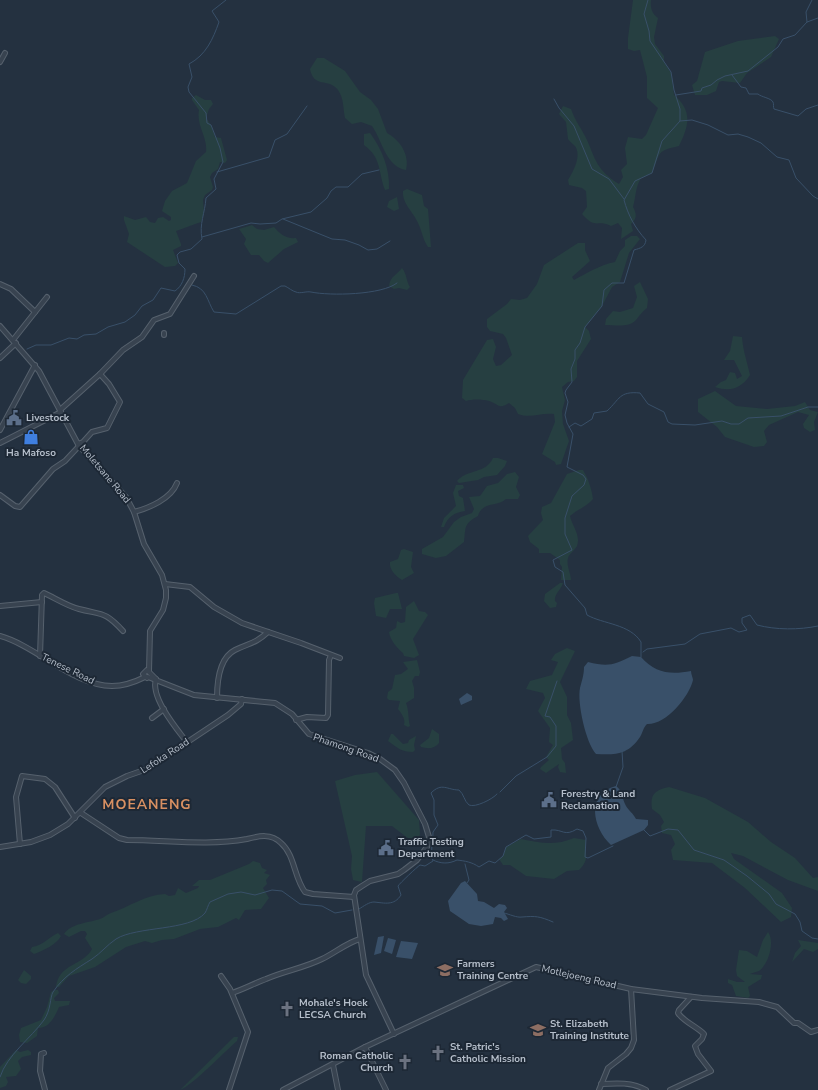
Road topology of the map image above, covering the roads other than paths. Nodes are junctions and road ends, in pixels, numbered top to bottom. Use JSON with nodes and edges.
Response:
{"nodes":[{"id":1,"x":5,"y":53,"type":"dead end"},
{"id":2,"x":0,"y":62,"type":"edge"},
{"id":3,"x":194,"y":276,"type":"dead end"},
{"id":4,"x":0,"y":284,"type":"edge"},
{"id":5,"x":47,"y":297,"type":"dead end"},
{"id":6,"x":35,"y":312,"type":"junction"},
{"id":7,"x":0,"y":326,"type":"edge"},
{"id":8,"x":15,"y":342,"type":"junction"},
{"id":9,"x":0,"y":358,"type":"edge"},
{"id":10,"x":35,"y":365,"type":"junction"},
{"id":11,"x":100,"y":374,"type":"junction"},
{"id":12,"x":60,"y":411,"type":"junction"},
{"id":13,"x":0,"y":430,"type":"edge"},
{"id":14,"x":0,"y":443,"type":"edge"},
{"id":15,"x":79,"y":445,"type":"junction"},
{"id":16,"x":176,"y":484,"type":"dead end"},
{"id":17,"x":0,"y":495,"type":"edge"},
{"id":18,"x":134,"y":512,"type":"junction"},
{"id":19,"x":165,"y":584,"type":"junction"},
{"id":20,"x":42,"y":602,"type":"junction"},
{"id":21,"x":0,"y":606,"type":"edge"},
{"id":22,"x":123,"y":631,"type":"dead end"},
{"id":23,"x":268,"y":632,"type":"junction"},
{"id":24,"x":0,"y":636,"type":"edge"},
{"id":25,"x":331,"y":655,"type":"junction"},
{"id":26,"x":40,"y":656,"type":"junction"},
{"id":27,"x":340,"y":658,"type":"dead end"},
{"id":28,"x":147,"y":674,"type":"junction"},
{"id":29,"x":156,"y":679,"type":"junction"},
{"id":30,"x":216,"y":698,"type":"junction"},
{"id":31,"x":242,"y":699,"type":"junction"},
{"id":32,"x":164,"y":709,"type":"junction"},
{"id":33,"x":152,"y":718,"type":"dead end"},
{"id":34,"x":296,"y":720,"type":"junction"},
{"id":35,"x":186,"y":741,"type":"junction"},
{"id":36,"x":81,"y":813,"type":"junction"},
{"id":37,"x":75,"y":818,"type":"junction"},
{"id":38,"x":20,"y":844,"type":"junction"},
{"id":39,"x":0,"y":847,"type":"edge"},
{"id":40,"x":354,"y":897,"type":"junction"},
{"id":41,"x":360,"y":939,"type":"junction"},
{"id":42,"x":221,"y":976,"type":"dead end"},
{"id":43,"x":631,"y":989,"type":"junction"},
{"id":44,"x":232,"y":993,"type":"junction"},
{"id":45,"x":691,"y":997,"type":"junction"},
{"id":46,"x":818,"y":1030,"type":"edge"},
{"id":47,"x":394,"y":1034,"type":"junction"},
{"id":48,"x":365,"y":1047,"type":"junction"},
{"id":49,"x":44,"y":1053,"type":"dead end"},
{"id":50,"x":333,"y":1065,"type":"junction"},
{"id":51,"x":601,"y":1084,"type":"junction"},
{"id":52,"x":45,"y":1090,"type":"edge"},
{"id":53,"x":229,"y":1090,"type":"edge"},
{"id":54,"x":283,"y":1090,"type":"edge"},
{"id":55,"x":338,"y":1090,"type":"edge"},
{"id":56,"x":386,"y":1090,"type":"edge"},
{"id":57,"x":599,"y":1090,"type":"edge"},
{"id":58,"x":646,"y":1090,"type":"edge"},
{"id":59,"x":670,"y":1090,"type":"edge"}],
"edges":[{"from":1,"to":2,"type":"street"},
{"from":3,"to":11,"type":"street"},
{"from":4,"to":6,"type":"street"},
{"from":5,"to":6,"type":"street"},
{"from":6,"to":8,"type":"street"},
{"from":7,"to":8,"type":"street","name":"Moletsane Road"},
{"from":8,"to":9,"type":"street"},
{"from":8,"to":10,"type":"street","name":"Moletsane Road"},
{"from":10,"to":12,"type":"street","name":"Moletsane Road"},
{"from":10,"to":13,"type":"street"},
{"from":11,"to":12,"type":"street"},
{"from":11,"to":15,"type":"street"},
{"from":12,"to":14,"type":"street"},
{"from":12,"to":15,"type":"street","name":"Moletsane Road"},
{"from":15,"to":17,"type":"street"},
{"from":15,"to":18,"type":"street","name":"Moletsane Road"},
{"from":16,"to":18,"type":"street"},
{"from":18,"to":19,"type":"street","name":"Moletsane Road"},
{"from":19,"to":23,"type":"street"},
{"from":19,"to":28,"type":"street","name":"Moletsane Road"},
{"from":20,"to":21,"type":"street"},
{"from":20,"to":22,"type":"street"},
{"from":20,"to":26,"type":"street"},
{"from":23,"to":25,"type":"street"},
{"from":23,"to":30,"type":"street"},
{"from":24,"to":26,"type":"street","name":"Tenese Road"},
{"from":25,"to":27,"type":"street"},
{"from":25,"to":34,"type":"street"},
{"from":26,"to":28,"type":"street","name":"Tenese Road"},
{"from":28,"to":29,"type":"street","name":"Phamong Road"},
{"from":29,"to":30,"type":"street","name":"Phamong Road"},
{"from":29,"to":32,"type":"street"},
{"from":30,"to":31,"type":"street","name":"Phamong Road"},
{"from":31,"to":34,"type":"street","name":"Phamong Road"},
{"from":31,"to":35,"type":"street","name":"Lefoka Road"},
{"from":32,"to":33,"type":"street"},
{"from":32,"to":35,"type":"street"},
{"from":34,"to":40,"type":"street","name":"Phamong Road"},
{"from":35,"to":36,"type":"street","name":"Lefoka Road"},
{"from":36,"to":37,"type":"street","name":"Lefoka Road"},
{"from":36,"to":40,"type":"street"},
{"from":37,"to":38,"type":"street","name":"Lefoka Road"},
{"from":37,"to":38,"type":"street"},
{"from":38,"to":39,"type":"street","name":"Lefoka Road"},
{"from":40,"to":41,"type":"street"},
{"from":41,"to":44,"type":"street"},
{"from":41,"to":47,"type":"street"},
{"from":42,"to":44,"type":"street"},
{"from":43,"to":45,"type":"street","name":"Motlejoeng Road"},
{"from":43,"to":47,"type":"street","name":"Motlejoeng Road"},
{"from":43,"to":51,"type":"street"},
{"from":44,"to":53,"type":"street"},
{"from":45,"to":46,"type":"street","name":"Motlejoeng Road"},
{"from":45,"to":59,"type":"street"},
{"from":47,"to":48,"type":"street","name":"Motlejoeng Road"},
{"from":48,"to":50,"type":"street","name":"Motlejoeng Road"},
{"from":48,"to":56,"type":"street"},
{"from":49,"to":52,"type":"street"},
{"from":50,"to":54,"type":"street","name":"Motlejoeng Road"},
{"from":50,"to":55,"type":"street"},
{"from":51,"to":57,"type":"street"},
{"from":51,"to":58,"type":"street"}]}
